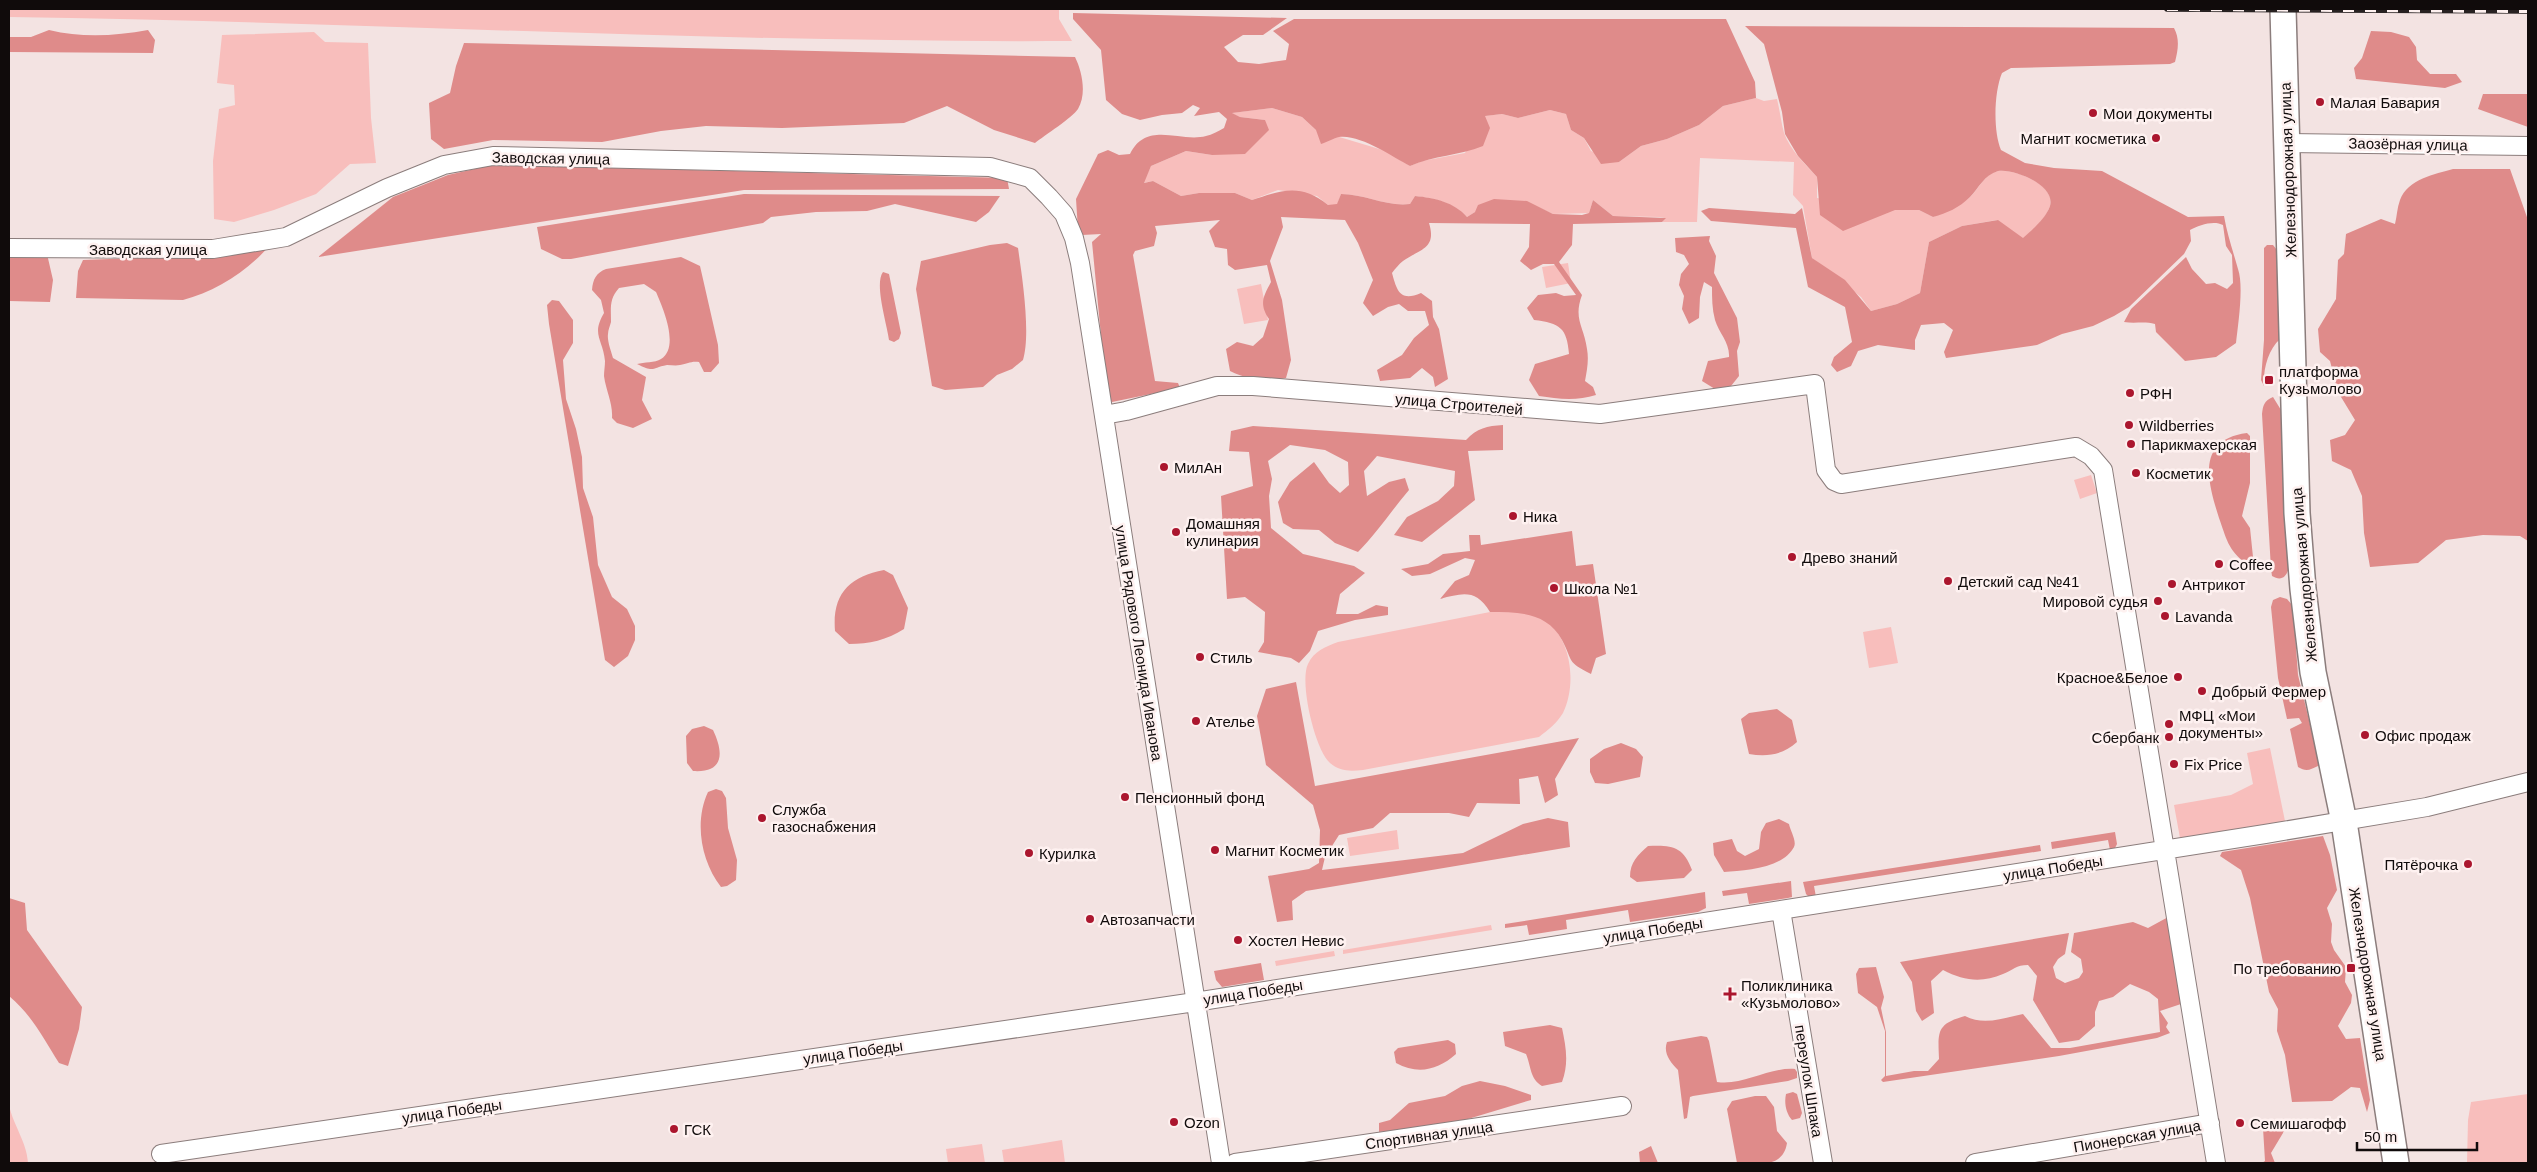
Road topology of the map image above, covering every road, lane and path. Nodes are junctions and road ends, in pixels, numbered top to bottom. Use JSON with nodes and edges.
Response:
{"nodes":[{"id":1,"x":2283,"y":9,"type":"edge"},
{"id":2,"x":2287,"y":143,"type":"junction"},
{"id":3,"x":2528,"y":146,"type":"edge"},
{"id":4,"x":990,"y":168,"type":"joint"},
{"id":5,"x":9,"y":248,"type":"edge"},
{"id":6,"x":1104,"y":415,"type":"junction"},
{"id":7,"x":2528,"y":782,"type":"edge"},
{"id":8,"x":2344,"y":822,"type":"junction"},
{"id":9,"x":2166,"y":850,"type":"junction"},
{"id":10,"x":1781,"y":910,"type":"junction"},
{"id":11,"x":1195,"y":1002,"type":"junction"},
{"id":12,"x":1622,"y":1106,"type":"dead end"},
{"id":13,"x":2210,"y":1124,"type":"junction"},
{"id":14,"x":161,"y":1154,"type":"dead end"},
{"id":15,"x":1221,"y":1163,"type":"edge"},
{"id":16,"x":1235,"y":1163,"type":"edge"},
{"id":17,"x":1823,"y":1163,"type":"edge"},
{"id":18,"x":1974,"y":1163,"type":"edge"},
{"id":19,"x":2216,"y":1163,"type":"edge"},
{"id":20,"x":2396,"y":1163,"type":"edge"}],
"edges":[{"from":1,"to":2,"type":"main road","name":"Железнодорожная улица"},
{"from":2,"to":3,"type":"street","name":"Заозёрная улица"},
{"from":2,"to":8,"type":"main road","name":"Железнодорожная улица"},
{"from":4,"to":5,"type":"street","name":"Заводская улица"},
{"from":4,"to":6,"type":"street","name":"улица Рядового Леонида Иванова"},
{"from":6,"to":9,"type":"street","name":"улица Строителей"},
{"from":6,"to":11,"type":"street","name":"улица Рядового Леонида Иванова"},
{"from":7,"to":8,"type":"street","name":"улица Победы"},
{"from":8,"to":9,"type":"street","name":"улица Победы"},
{"from":8,"to":20,"type":"main road","name":"Железнодорожная улица"},
{"from":9,"to":10,"type":"street","name":"улица Победы"},
{"from":9,"to":13,"type":"street"},
{"from":10,"to":11,"type":"street","name":"улица Победы"},
{"from":10,"to":17,"type":"street","name":"переулок Шпака"},
{"from":11,"to":14,"type":"street","name":"улица Победы"},
{"from":11,"to":15,"type":"street","name":"улица Рядового Леонида Иванова"},
{"from":12,"to":16,"type":"street","name":"Спортивная улица"},
{"from":13,"to":18,"type":"street","name":"Пионерская улица"},
{"from":13,"to":19,"type":"street"}]}
